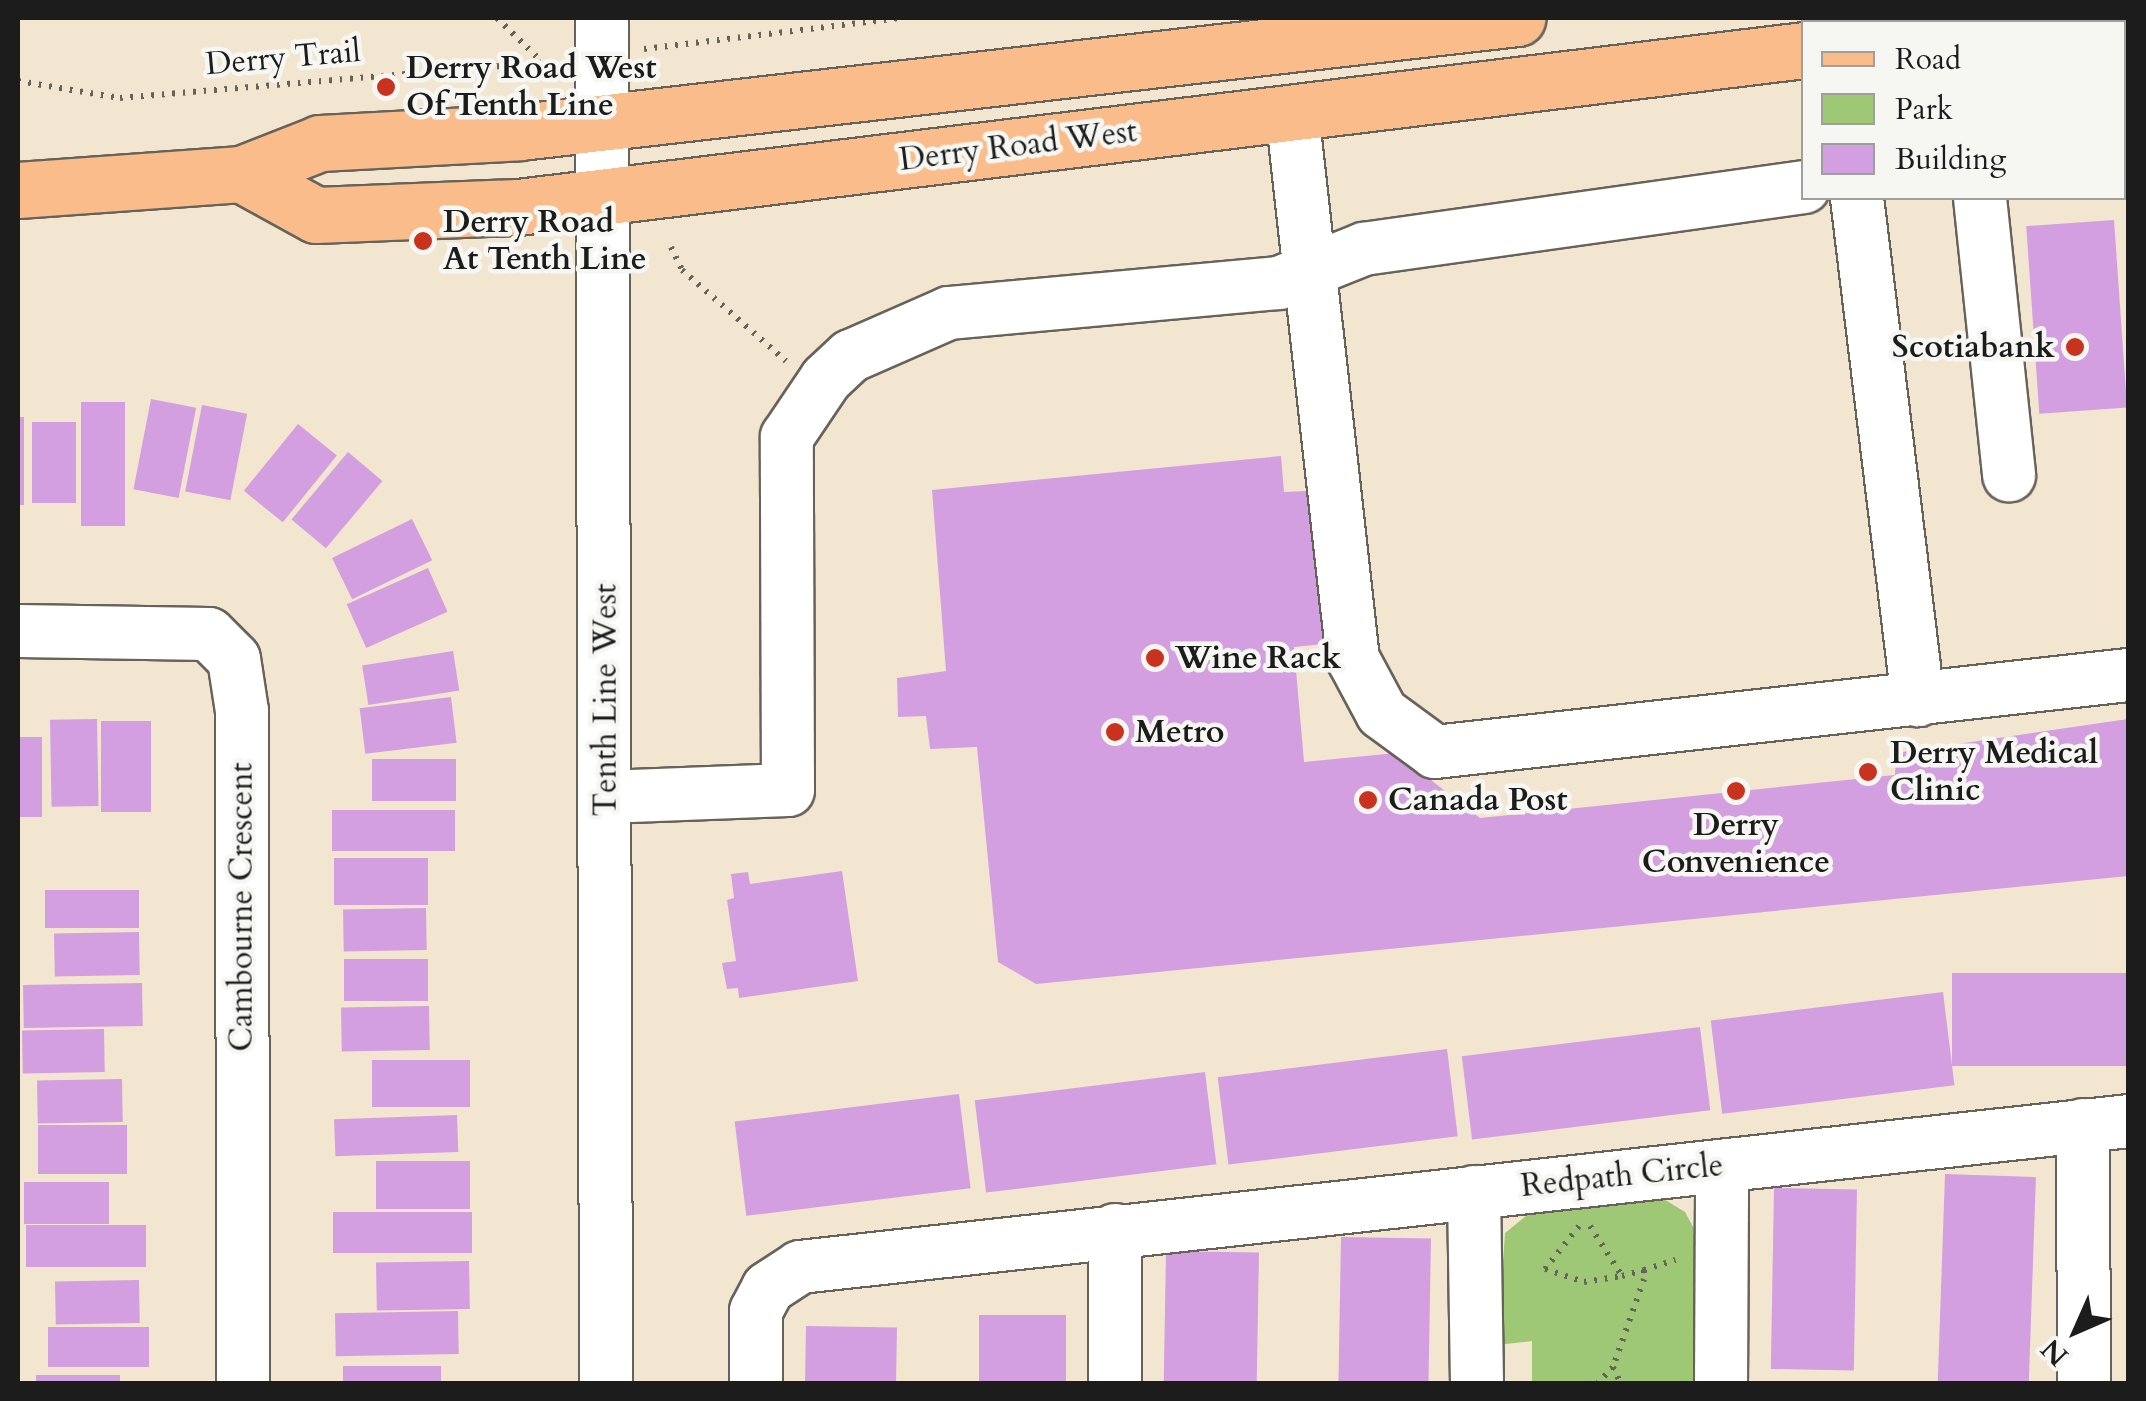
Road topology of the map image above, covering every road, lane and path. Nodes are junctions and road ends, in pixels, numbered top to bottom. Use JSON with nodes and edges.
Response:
{"nodes":[{"id":1,"x":497,"y":18,"type":"edge"},
{"id":2,"x":602,"y":18,"type":"edge"},
{"id":3,"x":902,"y":18,"type":"edge"},
{"id":4,"x":1518,"y":18,"type":"edge"},
{"id":5,"x":698,"y":42,"type":"dead end"},
{"id":6,"x":1801,"y":50,"type":"edge"},
{"id":7,"x":540,"y":60,"type":"junction"},
{"id":8,"x":554,"y":61,"type":"dead end"},
{"id":9,"x":18,"y":81,"type":"edge"},
{"id":10,"x":1292,"y":112,"type":"junction"},
{"id":11,"x":603,"y":122,"type":"junction"},
{"id":12,"x":241,"y":174,"type":"junction"},
{"id":13,"x":1801,"y":187,"type":"edge"},
{"id":14,"x":18,"y":190,"type":"edge"},
{"id":15,"x":605,"y":196,"type":"junction"},
{"id":16,"x":1856,"y":200,"type":"edge"},
{"id":17,"x":1980,"y":200,"type":"edge"},
{"id":18,"x":671,"y":246,"type":"dead end"},
{"id":19,"x":1308,"y":268,"type":"junction"},
{"id":20,"x":790,"y":365,"type":"dead end"},
{"id":21,"x":2009,"y":475,"type":"dead end"},
{"id":22,"x":18,"y":631,"type":"edge"},
{"id":23,"x":2128,"y":674,"type":"edge"},
{"id":24,"x":1918,"y":700,"type":"junction"},
{"id":25,"x":606,"y":798,"type":"junction"},
{"id":26,"x":2106,"y":1123,"type":"edge"},
{"id":27,"x":1722,"y":1166,"type":"junction"},
{"id":28,"x":1474,"y":1192,"type":"junction"},
{"id":29,"x":1114,"y":1230,"type":"junction"},
{"id":30,"x":1694,"y":1259,"type":"dead end"},
{"id":31,"x":1644,"y":1270,"type":"junction"},
{"id":32,"x":1622,"y":1276,"type":"junction"},
{"id":33,"x":1613,"y":1367,"type":"junction"},
{"id":34,"x":244,"y":1384,"type":"edge"},
{"id":35,"x":606,"y":1384,"type":"edge"},
{"id":36,"x":756,"y":1384,"type":"edge"},
{"id":37,"x":1115,"y":1384,"type":"edge"},
{"id":38,"x":1478,"y":1384,"type":"edge"},
{"id":39,"x":1597,"y":1384,"type":"edge"},
{"id":40,"x":1621,"y":1384,"type":"edge"},
{"id":41,"x":1721,"y":1384,"type":"edge"},
{"id":42,"x":2084,"y":1384,"type":"edge"}],
"edges":[{"from":1,"to":7,"type":"path"},
{"from":2,"to":11,"type":"street","name":"Tenth Line West"},
{"from":3,"to":5,"type":"path"},
{"from":4,"to":11,"type":"main road"},
{"from":6,"to":10,"type":"main road","name":"Derry Road West"},
{"from":7,"to":8,"type":"path","name":"Derry Trail"},
{"from":7,"to":9,"type":"path","name":"Derry Trail"},
{"from":10,"to":15,"type":"main road","name":"Derry Road West"},
{"from":10,"to":19,"type":"street"},
{"from":11,"to":12,"type":"main road"},
{"from":11,"to":15,"type":"street","name":"Tenth Line West"},
{"from":12,"to":14,"type":"main road"},
{"from":12,"to":15,"type":"main road","name":"Derry Road West"},
{"from":13,"to":19,"type":"street"},
{"from":15,"to":25,"type":"street","name":"Tenth Line West"},
{"from":16,"to":24,"type":"street"},
{"from":17,"to":21,"type":"street"},
{"from":18,"to":20,"type":"path"},
{"from":19,"to":24,"type":"street"},
{"from":19,"to":25,"type":"street"},
{"from":22,"to":34,"type":"street","name":"Cambourne Crescent"},
{"from":23,"to":24,"type":"street"},
{"from":25,"to":35,"type":"street","name":"Tenth Line West"},
{"from":26,"to":27,"type":"street","name":"Redpath Circle"},
{"from":26,"to":42,"type":"street"},
{"from":27,"to":28,"type":"street","name":"Redpath Circle"},
{"from":27,"to":41,"type":"street"},
{"from":28,"to":29,"type":"street","name":"Redpath Circle"},
{"from":28,"to":38,"type":"street"},
{"from":29,"to":36,"type":"street","name":"Redpath Circle"},
{"from":29,"to":37,"type":"street"},
{"from":30,"to":31,"type":"path"},
{"from":31,"to":32,"type":"path"},
{"from":31,"to":33,"type":"path"},
{"from":32,"to":32,"type":"path"},
{"from":33,"to":39,"type":"path"},
{"from":33,"to":40,"type":"path"}]}
